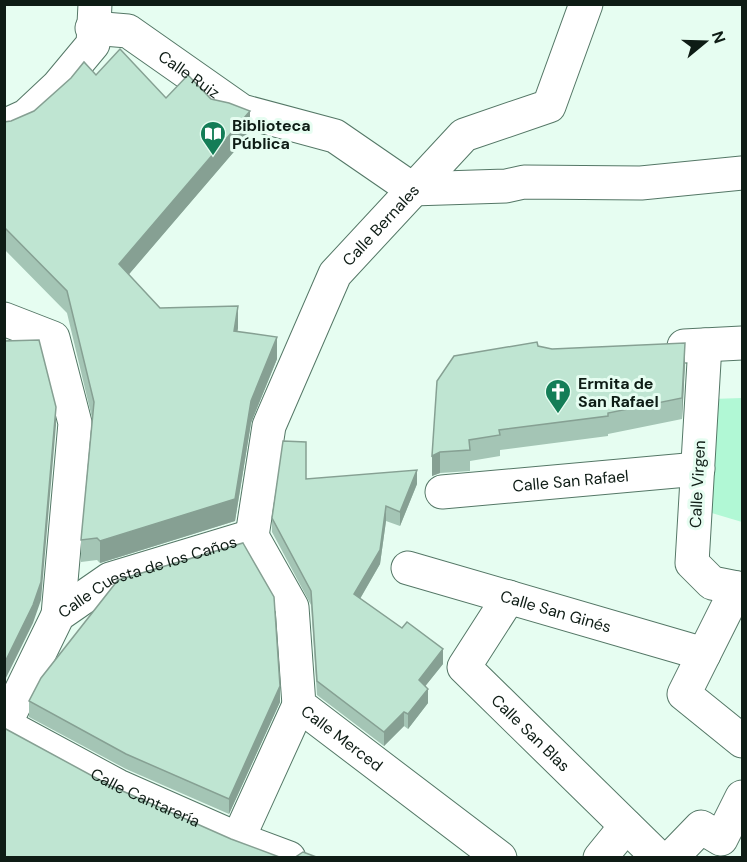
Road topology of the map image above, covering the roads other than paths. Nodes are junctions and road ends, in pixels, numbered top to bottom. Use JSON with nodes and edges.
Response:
{"nodes":[{"id":1,"x":586,"y":4,"type":"edge"},
{"id":2,"x":93,"y":16,"type":"edge"},
{"id":3,"x":4,"y":126,"type":"edge"},
{"id":4,"x":742,"y":173,"type":"edge"},
{"id":5,"x":412,"y":189,"type":"junction"},
{"id":6,"x":4,"y":319,"type":"edge"},
{"id":7,"x":742,"y":343,"type":"edge"},
{"id":8,"x":705,"y":345,"type":"junction"},
{"id":9,"x":657,"y":347,"type":"edge"},
{"id":10,"x":698,"y":469,"type":"junction"},
{"id":11,"x":442,"y":492,"type":"dead end"},
{"id":12,"x":252,"y":536,"type":"junction"},
{"id":13,"x":408,"y":568,"type":"dead end"},
{"id":14,"x":740,"y":589,"type":"edge"},
{"id":15,"x":509,"y":597,"type":"junction"},
{"id":16,"x":58,"y":615,"type":"junction"},
{"id":17,"x":704,"y":654,"type":"junction"},
{"id":18,"x":299,"y":705,"type":"junction"},
{"id":19,"x":5,"y":726,"type":"edge"},
{"id":20,"x":742,"y":741,"type":"edge"},
{"id":21,"x":742,"y":797,"type":"edge"},
{"id":22,"x":626,"y":826,"type":"junction"},
{"id":23,"x":238,"y":839,"type":"junction"},
{"id":24,"x":289,"y":858,"type":"edge"},
{"id":25,"x":500,"y":858,"type":"edge"},
{"id":26,"x":600,"y":858,"type":"edge"},
{"id":27,"x":658,"y":858,"type":"edge"},
{"id":28,"x":671,"y":858,"type":"edge"}],
"edges":[{"from":1,"to":5,"type":"street"},
{"from":2,"to":3,"type":"street"},
{"from":2,"to":5,"type":"street","name":"Calle Ruiz"},
{"from":4,"to":5,"type":"street","name":"Calle Bernales"},
{"from":5,"to":12,"type":"street","name":"Calle Bernales"},
{"from":6,"to":16,"type":"street"},
{"from":7,"to":8,"type":"street"},
{"from":8,"to":9,"type":"street"},
{"from":8,"to":10,"type":"street","name":"Calle Virgen"},
{"from":10,"to":11,"type":"street","name":"Calle San Rafael"},
{"from":10,"to":14,"type":"street","name":"Calle Virgen"},
{"from":12,"to":16,"type":"street","name":"Calle Cuesta de los Caños"},
{"from":12,"to":18,"type":"street","name":"Calle Merced"},
{"from":13,"to":15,"type":"street","name":"Calle San Ginés"},
{"from":14,"to":17,"type":"street"},
{"from":15,"to":17,"type":"street","name":"Calle San Ginés"},
{"from":15,"to":22,"type":"street","name":"Calle San Blas"},
{"from":16,"to":19,"type":"street","name":"Calle Cuesta de los Caños"},
{"from":17,"to":20,"type":"street"},
{"from":18,"to":23,"type":"street"},
{"from":18,"to":25,"type":"street","name":"Calle Merced"},
{"from":19,"to":23,"type":"street","name":"Calle Cantarería"},
{"from":21,"to":28,"type":"street"},
{"from":22,"to":26,"type":"street"},
{"from":22,"to":27,"type":"street","name":"Calle San Blas"},
{"from":23,"to":24,"type":"street","name":"Calle Cantarería"}]}
